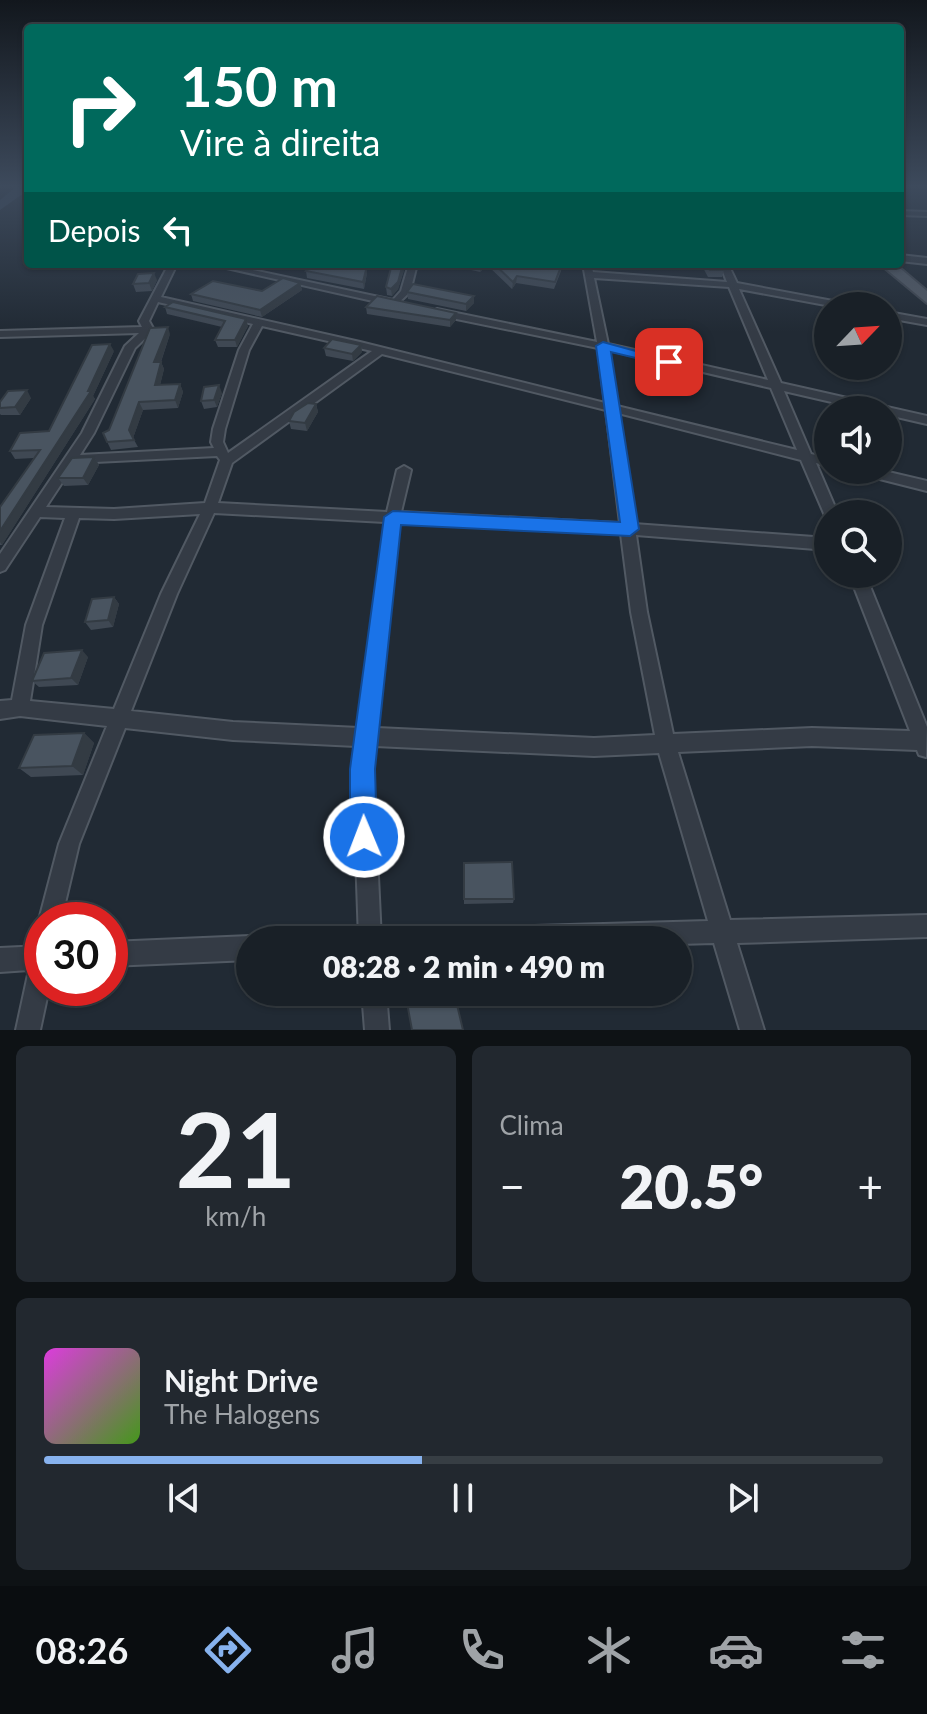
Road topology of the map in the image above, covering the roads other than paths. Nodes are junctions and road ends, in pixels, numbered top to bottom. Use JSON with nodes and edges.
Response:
{"nodes":[{"id":1,"x":904,"y":258,"type":"edge"},
{"id":2,"x":927,"y":261,"type":"edge"},
{"id":3,"x":171,"y":268,"type":"edge"},
{"id":4,"x":232,"y":268,"type":"edge"},
{"id":5,"x":412,"y":268,"type":"edge"},
{"id":6,"x":726,"y":268,"type":"edge"},
{"id":7,"x":892,"y":268,"type":"edge"},
{"id":8,"x":589,"y":270,"type":"edge"},
{"id":9,"x":735,"y":285,"type":"junction"},
{"id":10,"x":156,"y":299,"type":"junction"},
{"id":11,"x":927,"y":299,"type":"edge"},
{"id":12,"x":814,"y":300,"type":"edge"},
{"id":13,"x":395,"y":303,"type":"junction"},
{"id":14,"x":409,"y":306,"type":"edge"},
{"id":15,"x":423,"y":309,"type":"edge"},
{"id":16,"x":902,"y":318,"type":"edge"},
{"id":17,"x":259,"y":321,"type":"junction"},
{"id":18,"x":927,"y":322,"type":"edge"},
{"id":19,"x":149,"y":330,"type":"junction"},
{"id":20,"x":0,"y":334,"type":"edge"},
{"id":21,"x":603,"y":346,"type":"junction"},
{"id":22,"x":379,"y":351,"type":"junction"},
{"id":23,"x":777,"y":386,"type":"junction"},
{"id":24,"x":820,"y":396,"type":"edge"},
{"id":25,"x":611,"y":409,"type":"junction"},
{"id":26,"x":902,"y":415,"type":"edge"},
{"id":27,"x":927,"y":420,"type":"edge"},
{"id":28,"x":223,"y":456,"type":"junction"},
{"id":29,"x":809,"y":458,"type":"junction"},
{"id":30,"x":68,"y":459,"type":"junction"},
{"id":31,"x":814,"y":459,"type":"edge"},
{"id":32,"x":404,"y":470,"type":"dead end"},
{"id":33,"x":902,"y":480,"type":"edge"},
{"id":34,"x":927,"y":486,"type":"edge"},
{"id":35,"x":826,"y":500,"type":"edge"},
{"id":36,"x":210,"y":508,"type":"junction"},
{"id":37,"x":35,"y":512,"type":"junction"},
{"id":38,"x":73,"y":514,"type":"junction"},
{"id":39,"x":393,"y":517,"type":"junction"},
{"id":40,"x":630,"y":529,"type":"junction"},
{"id":41,"x":814,"y":543,"type":"edge"},
{"id":42,"x":0,"y":566,"type":"edge"},
{"id":43,"x":863,"y":588,"type":"edge"},
{"id":44,"x":20,"y":708,"type":"junction"},
{"id":45,"x":0,"y":710,"type":"edge"},
{"id":46,"x":118,"y":718,"type":"junction"},
{"id":47,"x":366,"y":737,"type":"junction"},
{"id":48,"x":926,"y":744,"type":"edge"},
{"id":49,"x":666,"y":745,"type":"junction"},
{"id":50,"x":54,"y":902,"type":"edge"},
{"id":51,"x":369,"y":926,"type":"edge"},
{"id":52,"x":927,"y":926,"type":"edge"},
{"id":53,"x":724,"y":929,"type":"junction"},
{"id":54,"x":692,"y":930,"type":"edge"},
{"id":55,"x":236,"y":949,"type":"edge"},
{"id":56,"x":128,"y":953,"type":"edge"},
{"id":57,"x":0,"y":960,"type":"edge"},
{"id":58,"x":24,"y":960,"type":"edge"},
{"id":59,"x":33,"y":1006,"type":"edge"},
{"id":60,"x":375,"y":1006,"type":"edge"},
{"id":61,"x":28,"y":1030,"type":"edge"},
{"id":62,"x":377,"y":1030,"type":"edge"},
{"id":63,"x":752,"y":1030,"type":"edge"}],
"edges":[{"from":1,"to":2,"type":"street"},
{"from":3,"to":10,"type":"street"},
{"from":4,"to":13,"type":"street"},
{"from":5,"to":13,"type":"street"},
{"from":6,"to":9,"type":"street"},
{"from":7,"to":11,"type":"main road"},
{"from":8,"to":9,"type":"street"},
{"from":8,"to":21,"type":"street"},
{"from":9,"to":12,"type":"street"},
{"from":9,"to":23,"type":"street"},
{"from":10,"to":17,"type":"street"},
{"from":10,"to":19,"type":"street"},
{"from":13,"to":14,"type":"street"},
{"from":15,"to":21,"type":"street"},
{"from":16,"to":18,"type":"street"},
{"from":17,"to":22,"type":"street"},
{"from":17,"to":28,"type":"street"},
{"from":19,"to":20,"type":"street"},
{"from":19,"to":30,"type":"street"},
{"from":21,"to":23,"type":"street"},
{"from":21,"to":25,"type":"street"},
{"from":22,"to":25,"type":"street"},
{"from":22,"to":28,"type":"street"},
{"from":23,"to":24,"type":"street"},
{"from":23,"to":29,"type":"street"},
{"from":25,"to":29,"type":"street"},
{"from":25,"to":40,"type":"street"},
{"from":26,"to":27,"type":"street"},
{"from":28,"to":30,"type":"street"},
{"from":28,"to":36,"type":"street"},
{"from":29,"to":31,"type":"street"},
{"from":29,"to":35,"type":"street"},
{"from":30,"to":37,"type":"street"},
{"from":32,"to":39,"type":"street"},
{"from":33,"to":34,"type":"street"},
{"from":36,"to":38,"type":"street"},
{"from":36,"to":39,"type":"street"},
{"from":36,"to":46,"type":"street"},
{"from":37,"to":38,"type":"street"},
{"from":37,"to":42,"type":"street"},
{"from":38,"to":44,"type":"street"},
{"from":39,"to":40,"type":"street"},
{"from":39,"to":47,"type":"street"},
{"from":40,"to":41,"type":"street"},
{"from":40,"to":49,"type":"street"},
{"from":43,"to":48,"type":"street"},
{"from":44,"to":45,"type":"street"},
{"from":44,"to":46,"type":"street"},
{"from":46,"to":47,"type":"street"},
{"from":46,"to":50,"type":"street"},
{"from":47,"to":49,"type":"street"},
{"from":47,"to":51,"type":"street"},
{"from":48,"to":49,"type":"street"},
{"from":49,"to":53,"type":"street"},
{"from":52,"to":53,"type":"street"},
{"from":53,"to":54,"type":"street"},
{"from":53,"to":63,"type":"street"},
{"from":55,"to":56,"type":"street"},
{"from":57,"to":58,"type":"street"},
{"from":59,"to":61,"type":"street"},
{"from":60,"to":62,"type":"street"}]}
